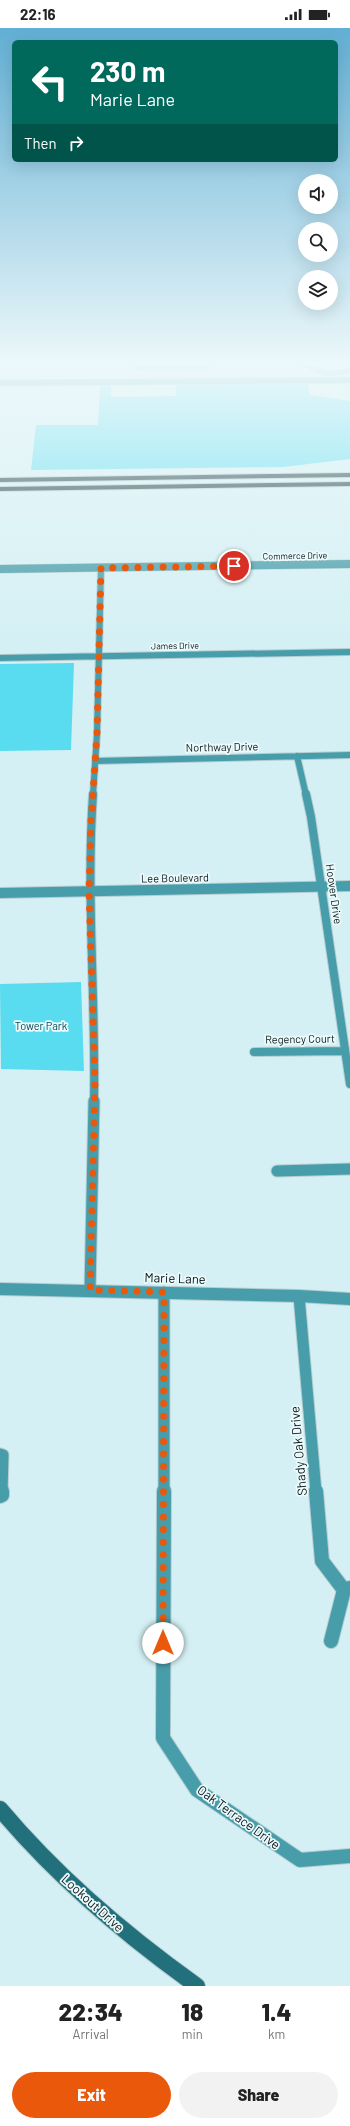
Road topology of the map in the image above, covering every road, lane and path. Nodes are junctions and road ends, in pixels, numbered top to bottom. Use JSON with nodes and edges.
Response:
{"nodes":[{"id":1,"x":350,"y":474,"type":"edge"},
{"id":2,"x":0,"y":480,"type":"edge"},
{"id":3,"x":350,"y":484,"type":"edge"},
{"id":4,"x":290,"y":485,"type":"junction"},
{"id":5,"x":350,"y":487,"type":"edge"},
{"id":6,"x":0,"y":489,"type":"edge"},
{"id":7,"x":350,"y":564,"type":"edge"},
{"id":8,"x":101,"y":568,"type":"junction"},
{"id":9,"x":0,"y":569,"type":"edge"},
{"id":10,"x":350,"y":652,"type":"edge"},
{"id":11,"x":98,"y":656,"type":"junction"},
{"id":12,"x":0,"y":658,"type":"edge"},
{"id":13,"x":350,"y":755,"type":"edge"},
{"id":14,"x":297,"y":756,"type":"junction"},
{"id":15,"x":95,"y":761,"type":"junction"},
{"id":16,"x":350,"y":886,"type":"edge"},
{"id":17,"x":321,"y":887,"type":"junction"},
{"id":18,"x":89,"y":891,"type":"junction"},
{"id":19,"x":0,"y":893,"type":"edge"},
{"id":20,"x":345,"y":1051,"type":"junction"},
{"id":21,"x":254,"y":1052,"type":"dead end"},
{"id":22,"x":350,"y":1084,"type":"edge"},
{"id":23,"x":350,"y":1169,"type":"edge"},
{"id":24,"x":277,"y":1171,"type":"dead end"},
{"id":25,"x":0,"y":1289,"type":"edge"},
{"id":26,"x":90,"y":1290,"type":"junction"},
{"id":27,"x":164,"y":1292,"type":"junction"},
{"id":28,"x":299,"y":1296,"type":"junction"},
{"id":29,"x":350,"y":1299,"type":"edge"},
{"id":30,"x":0,"y":1454,"type":"edge"},
{"id":31,"x":0,"y":1496,"type":"edge"},
{"id":32,"x":347,"y":1589,"type":"edge"},
{"id":33,"x":330,"y":1641,"type":"dead end"},
{"id":34,"x":0,"y":1809,"type":"edge"},
{"id":35,"x":350,"y":1856,"type":"edge"},
{"id":36,"x":197,"y":1986,"type":"edge"}],
"edges":[{"from":1,"to":2,"type":"highway"},
{"from":3,"to":4,"type":"highway"},
{"from":4,"to":5,"type":"highway"},
{"from":4,"to":6,"type":"highway"},
{"from":7,"to":8,"type":"street","name":"Commerce Drive"},
{"from":8,"to":9,"type":"street","name":"Commerce Drive"},
{"from":8,"to":11,"type":"street"},
{"from":10,"to":11,"type":"street","name":"James Drive"},
{"from":11,"to":12,"type":"street","name":"James Drive"},
{"from":11,"to":15,"type":"street"},
{"from":13,"to":14,"type":"street","name":"Northway Drive"},
{"from":14,"to":15,"type":"street","name":"Northway Drive"},
{"from":14,"to":17,"type":"street","name":"Hoover Drive"},
{"from":15,"to":18,"type":"street"},
{"from":16,"to":17,"type":"street","name":"Lee Boulevard"},
{"from":17,"to":18,"type":"street","name":"Lee Boulevard"},
{"from":17,"to":20,"type":"street","name":"Hoover Drive"},
{"from":18,"to":19,"type":"street","name":"Lee Boulevard"},
{"from":18,"to":26,"type":"street"},
{"from":20,"to":21,"type":"street","name":"Regency Court"},
{"from":20,"to":22,"type":"street","name":"Hoover Drive"},
{"from":23,"to":24,"type":"street"},
{"from":25,"to":26,"type":"street","name":"Marie Lane"},
{"from":26,"to":27,"type":"street","name":"Marie Lane"},
{"from":27,"to":28,"type":"street","name":"Marie Lane"},
{"from":27,"to":35,"type":"street","name":"Oak Terrace Drive"},
{"from":28,"to":29,"type":"street","name":"Marie Lane"},
{"from":28,"to":32,"type":"street","name":"Shady Oak Drive"},
{"from":30,"to":31,"type":"street"},
{"from":32,"to":33,"type":"street"},
{"from":34,"to":36,"type":"main road","name":"Lookout Drive"}]}
